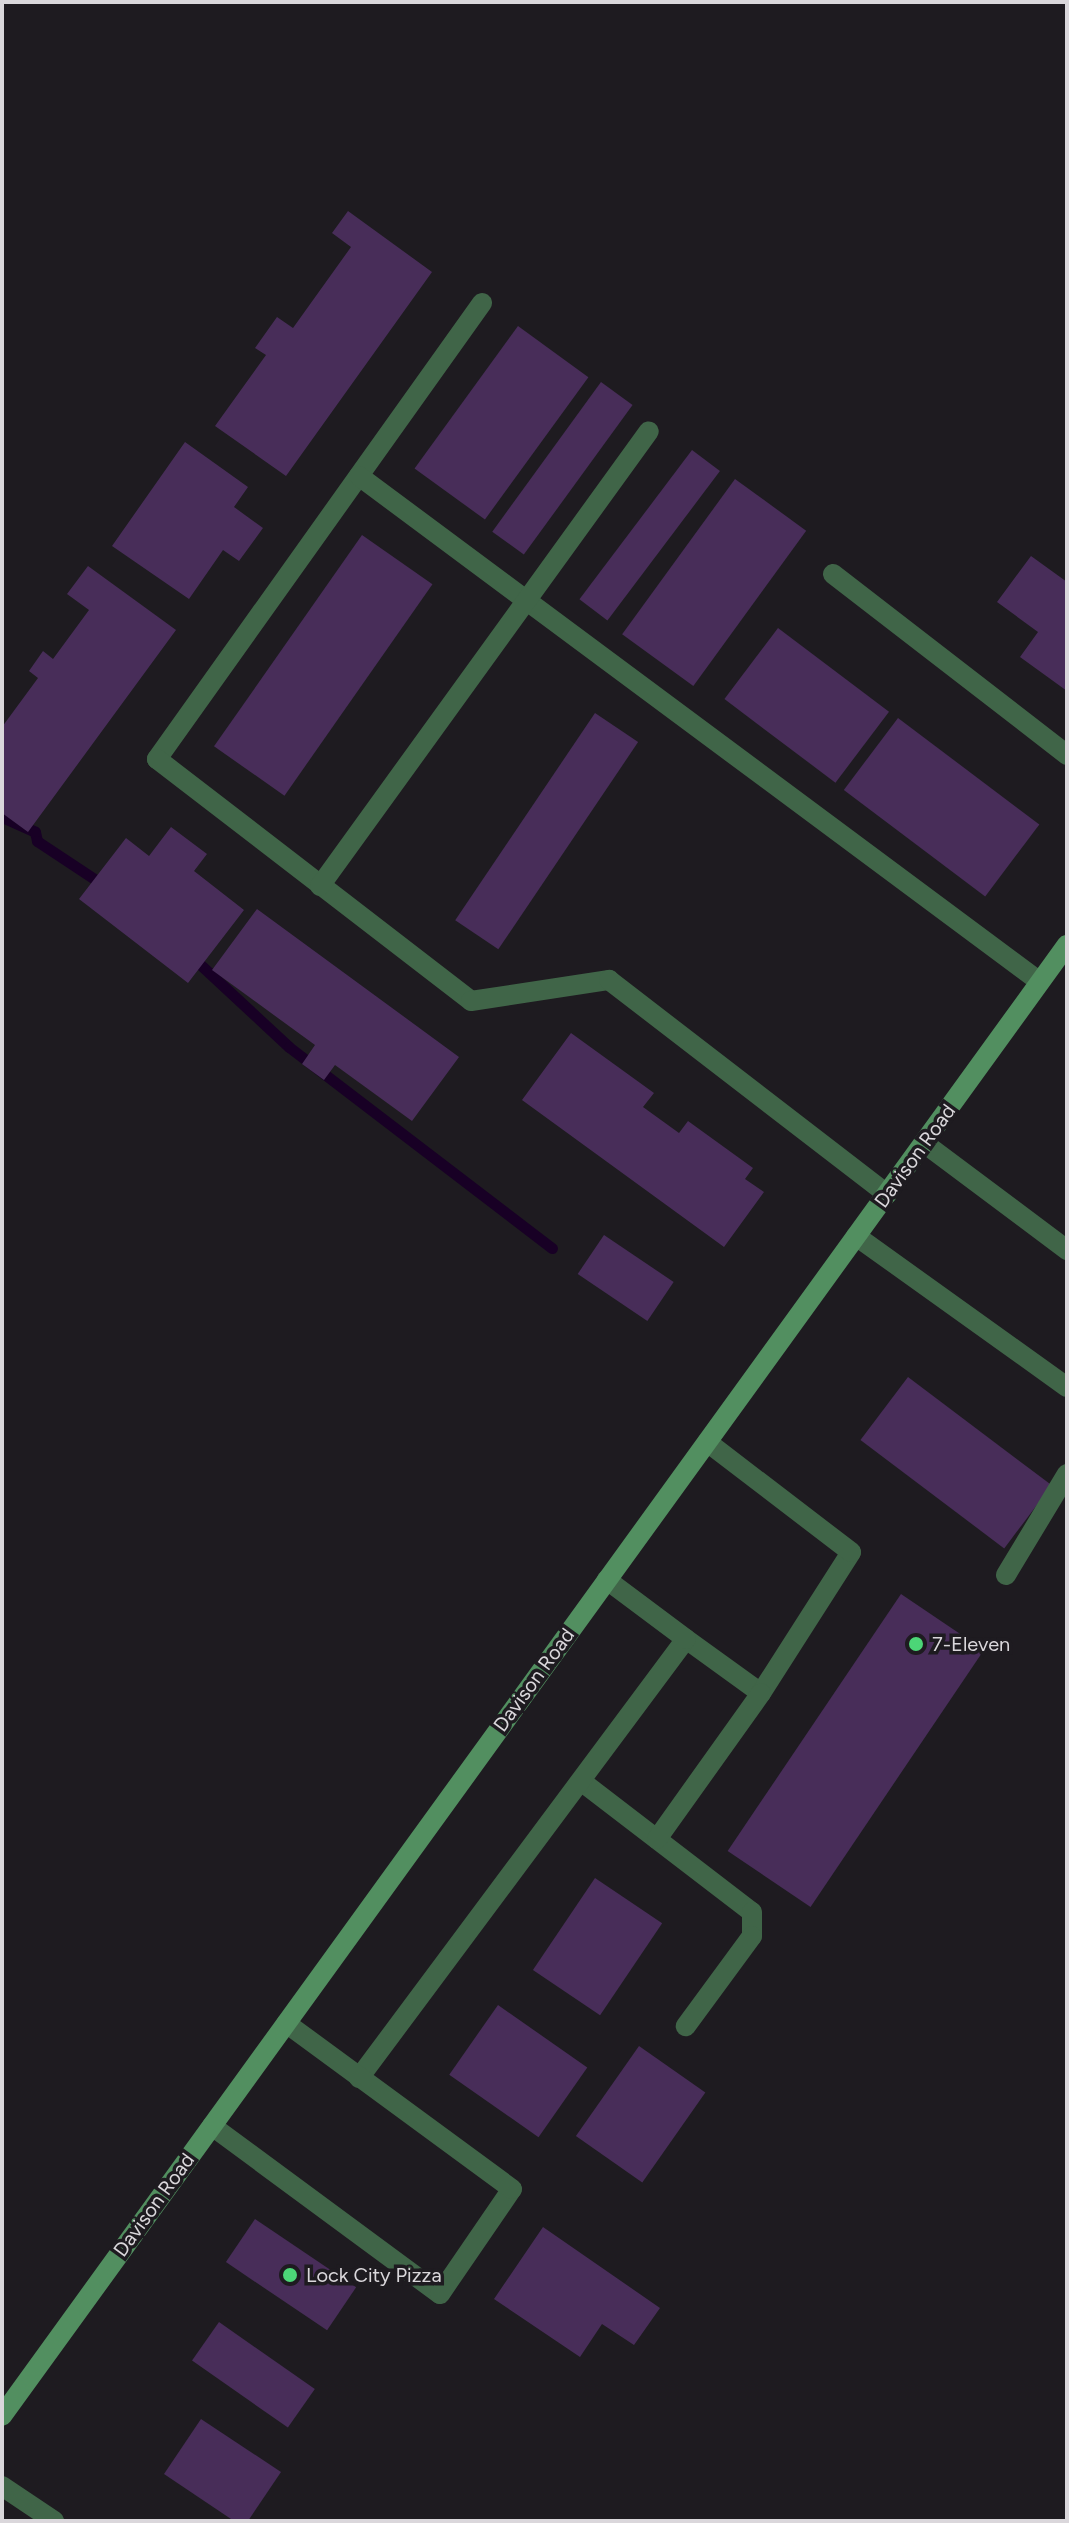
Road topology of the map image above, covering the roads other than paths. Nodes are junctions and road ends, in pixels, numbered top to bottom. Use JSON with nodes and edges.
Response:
{"nodes":[{"id":1,"x":482,"y":303,"type":"dead end"},
{"id":2,"x":649,"y":431,"type":"dead end"},
{"id":3,"x":359,"y":476,"type":"junction"},
{"id":4,"x":833,"y":574,"type":"dead end"},
{"id":5,"x":534,"y":599,"type":"junction"},
{"id":6,"x":1067,"y":755,"type":"edge"},
{"id":7,"x":320,"y":886,"type":"junction"},
{"id":8,"x":1067,"y":945,"type":"edge"},
{"id":9,"x":1040,"y":982,"type":"junction"},
{"id":10,"x":924,"y":1143,"type":"junction"},
{"id":11,"x":887,"y":1194,"type":"junction"},
{"id":12,"x":856,"y":1236,"type":"junction"},
{"id":13,"x":1067,"y":1250,"type":"edge"},
{"id":14,"x":1067,"y":1387,"type":"edge"},
{"id":15,"x":707,"y":1442,"type":"junction"},
{"id":16,"x":1067,"y":1474,"type":"edge"},
{"id":17,"x":1006,"y":1575,"type":"dead end"},
{"id":18,"x":607,"y":1580,"type":"junction"},
{"id":19,"x":686,"y":1639,"type":"junction"},
{"id":20,"x":761,"y":1693,"type":"junction"},
{"id":21,"x":581,"y":1781,"type":"junction"},
{"id":22,"x":657,"y":1839,"type":"junction"},
{"id":23,"x":286,"y":2023,"type":"junction"},
{"id":24,"x":686,"y":2026,"type":"dead end"},
{"id":25,"x":359,"y":2078,"type":"junction"},
{"id":26,"x":212,"y":2126,"type":"junction"},
{"id":27,"x":2,"y":2416,"type":"edge"},
{"id":28,"x":2,"y":2486,"type":"edge"},
{"id":29,"x":54,"y":2521,"type":"edge"}],
"edges":[{"from":1,"to":3,"type":"street"},
{"from":2,"to":5,"type":"street"},
{"from":3,"to":5,"type":"street"},
{"from":3,"to":7,"type":"street"},
{"from":4,"to":6,"type":"street"},
{"from":5,"to":7,"type":"street"},
{"from":5,"to":9,"type":"street"},
{"from":7,"to":11,"type":"street"},
{"from":8,"to":9,"type":"street","name":"Davison Road"},
{"from":9,"to":10,"type":"street","name":"Davison Road"},
{"from":10,"to":11,"type":"street","name":"Davison Road"},
{"from":10,"to":13,"type":"street"},
{"from":11,"to":12,"type":"street","name":"Davison Road"},
{"from":12,"to":14,"type":"street"},
{"from":12,"to":15,"type":"street","name":"Davison Road"},
{"from":15,"to":18,"type":"street","name":"Davison Road"},
{"from":15,"to":20,"type":"street"},
{"from":16,"to":17,"type":"street"},
{"from":18,"to":19,"type":"street"},
{"from":18,"to":23,"type":"street","name":"Davison Road"},
{"from":19,"to":20,"type":"street"},
{"from":19,"to":21,"type":"street"},
{"from":20,"to":22,"type":"street"},
{"from":21,"to":22,"type":"street"},
{"from":21,"to":25,"type":"street"},
{"from":22,"to":24,"type":"street"},
{"from":23,"to":25,"type":"street"},
{"from":23,"to":26,"type":"street","name":"Davison Road"},
{"from":25,"to":26,"type":"street"},
{"from":26,"to":27,"type":"street","name":"Davison Road"},
{"from":28,"to":29,"type":"street"}]}
